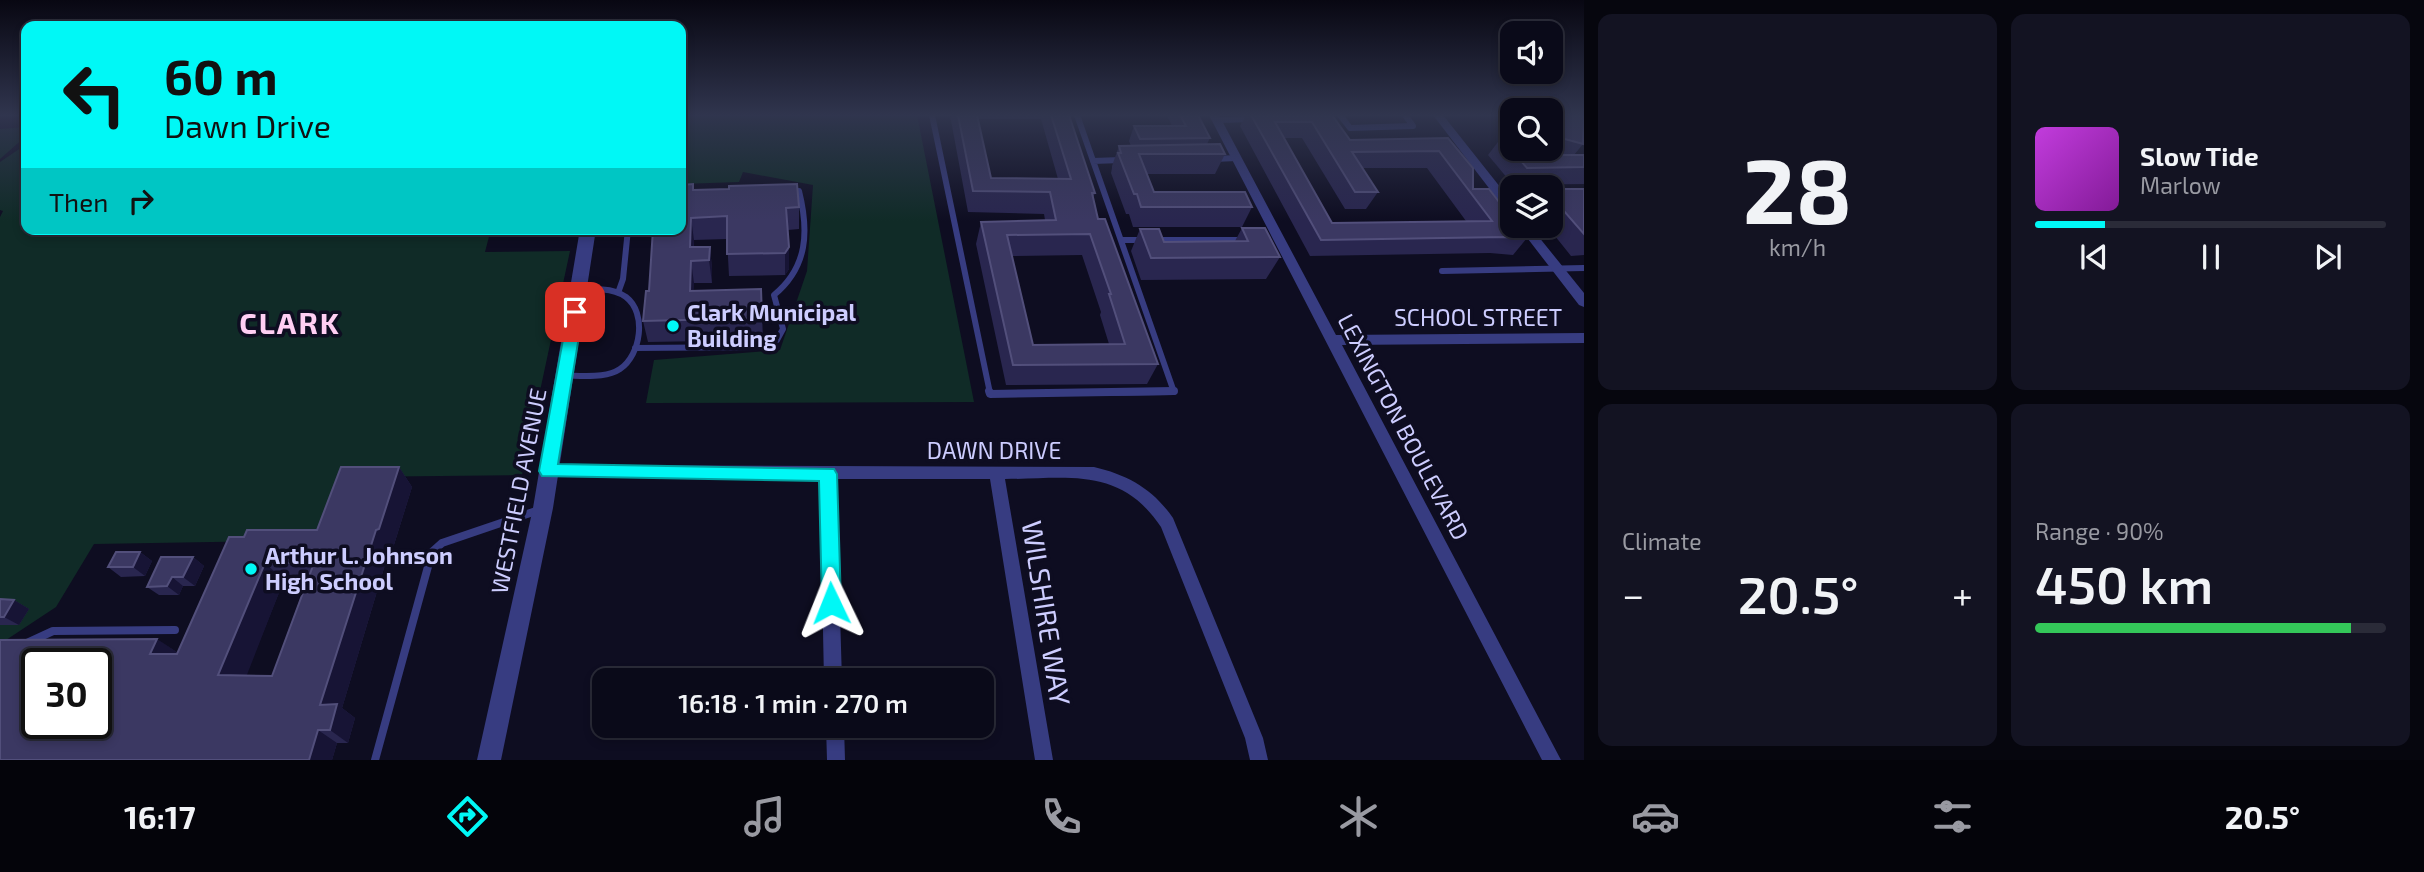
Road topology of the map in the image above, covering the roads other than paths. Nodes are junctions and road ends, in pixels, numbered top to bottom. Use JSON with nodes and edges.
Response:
{"nodes":[{"id":1,"x":939,"y":150,"type":"edge"},
{"id":2,"x":1089,"y":150,"type":"edge"},
{"id":3,"x":1233,"y":150,"type":"edge"},
{"id":4,"x":1466,"y":150,"type":"edge"},
{"id":5,"x":1237,"y":158,"type":"junction"},
{"id":6,"x":1210,"y":159,"type":"edge"},
{"id":7,"x":1132,"y":160,"type":"edge"},
{"id":8,"x":1093,"y":161,"type":"junction"},
{"id":9,"x":1500,"y":188,"type":"edge"},
{"id":10,"x":785,"y":192,"type":"edge"},
{"id":11,"x":587,"y":235,"type":"edge"},
{"id":12,"x":627,"y":235,"type":"edge"},
{"id":13,"x":1534,"y":238,"type":"edge"},
{"id":14,"x":1121,"y":240,"type":"junction"},
{"id":15,"x":1253,"y":240,"type":"edge"},
{"id":16,"x":1558,"y":268,"type":"junction"},
{"id":17,"x":1584,"y":268,"type":"edge"},
{"id":18,"x":1442,"y":271,"type":"dead end"},
{"id":19,"x":1579,"y":289,"type":"edge"},
{"id":20,"x":578,"y":291,"type":"junction"},
{"id":21,"x":618,"y":293,"type":"junction"},
{"id":22,"x":1584,"y":302,"type":"edge"},
{"id":23,"x":1584,"y":338,"type":"edge"},
{"id":24,"x":1331,"y":340,"type":"junction"},
{"id":25,"x":635,"y":348,"type":"junction"},
{"id":26,"x":565,"y":376,"type":"junction"},
{"id":27,"x":548,"y":471,"type":"junction"},
{"id":28,"x":828,"y":474,"type":"junction"},
{"id":29,"x":997,"y":474,"type":"junction"},
{"id":30,"x":542,"y":508,"type":"junction"},
{"id":31,"x":175,"y":630,"type":"dead end"},
{"id":32,"x":19,"y":647,"type":"edge"},
{"id":33,"x":834,"y":668,"type":"edge"},
{"id":34,"x":835,"y":738,"type":"edge"},
{"id":35,"x":375,"y":760,"type":"edge"},
{"id":36,"x":489,"y":760,"type":"edge"},
{"id":37,"x":836,"y":760,"type":"edge"},
{"id":38,"x":1044,"y":760,"type":"edge"},
{"id":39,"x":1259,"y":760,"type":"edge"},
{"id":40,"x":1552,"y":760,"type":"edge"}],
"edges":[{"from":1,"to":14,"type":"lane"},
{"from":2,"to":8,"type":"lane"},
{"from":3,"to":5,"type":"street","name":"LEXINGTON BOULEVARD"},
{"from":4,"to":9,"type":"street"},
{"from":5,"to":6,"type":"lane"},
{"from":5,"to":24,"type":"street","name":"LEXINGTON BOULEVARD"},
{"from":7,"to":8,"type":"lane"},
{"from":8,"to":14,"type":"lane"},
{"from":10,"to":25,"type":"lane"},
{"from":11,"to":20,"type":"street","name":"WESTFIELD AVENUE"},
{"from":12,"to":21,"type":"lane"},
{"from":13,"to":16,"type":"street"},
{"from":14,"to":15,"type":"lane"},
{"from":16,"to":17,"type":"lane"},
{"from":16,"to":18,"type":"lane"},
{"from":16,"to":19,"type":"street"},
{"from":19,"to":22,"type":"street"},
{"from":20,"to":21,"type":"lane"},
{"from":20,"to":26,"type":"street","name":"WESTFIELD AVENUE"},
{"from":21,"to":25,"type":"lane"},
{"from":23,"to":24,"type":"street","name":"SCHOOL STREET"},
{"from":24,"to":40,"type":"street","name":"LEXINGTON BOULEVARD"},
{"from":25,"to":26,"type":"lane"},
{"from":26,"to":27,"type":"street","name":"WESTFIELD AVENUE"},
{"from":27,"to":28,"type":"street","name":"DAWN DRIVE"},
{"from":27,"to":30,"type":"street","name":"WESTFIELD AVENUE"},
{"from":28,"to":29,"type":"street","name":"DAWN DRIVE"},
{"from":28,"to":33,"type":"street"},
{"from":29,"to":38,"type":"street","name":"WILSHIRE WAY"},
{"from":29,"to":39,"type":"street","name":"DAWN DRIVE"},
{"from":30,"to":35,"type":"lane"},
{"from":30,"to":36,"type":"street","name":"WESTFIELD AVENUE"},
{"from":31,"to":32,"type":"lane"},
{"from":34,"to":37,"type":"street"}]}
